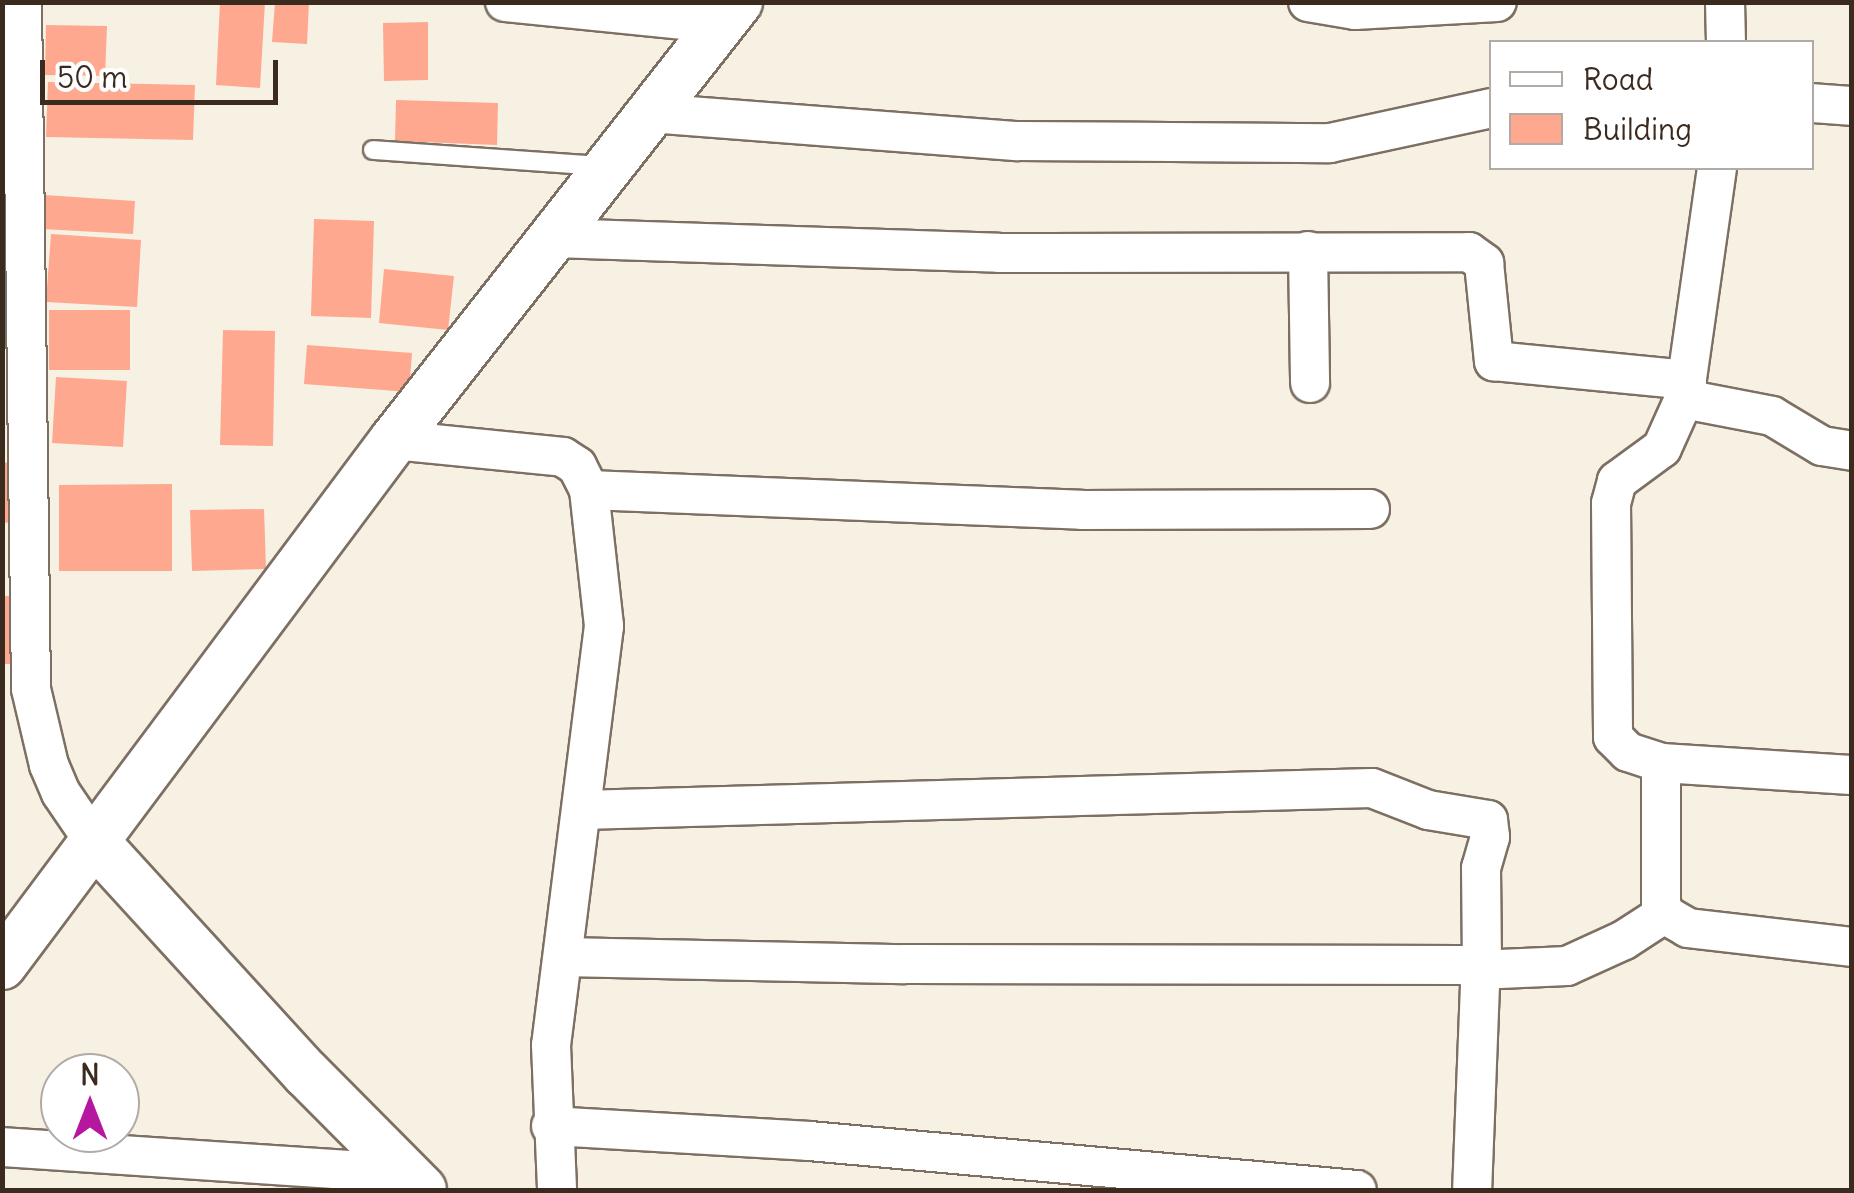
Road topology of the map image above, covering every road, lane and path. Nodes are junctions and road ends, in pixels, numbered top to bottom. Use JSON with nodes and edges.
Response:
{"nodes":[{"id":1,"x":22,"y":2,"type":"edge"},
{"id":2,"x":504,"y":2,"type":"edge"},
{"id":3,"x":1308,"y":2,"type":"edge"},
{"id":4,"x":1497,"y":2,"type":"edge"},
{"id":5,"x":1725,"y":2,"type":"edge"},
{"id":6,"x":730,"y":13,"type":"edge"},
{"id":7,"x":1726,"y":40,"type":"edge"},
{"id":8,"x":1814,"y":104,"type":"edge"},
{"id":9,"x":1852,"y":106,"type":"edge"},
{"id":10,"x":1489,"y":109,"type":"edge"},
{"id":11,"x":650,"y":113,"type":"junction"},
{"id":12,"x":374,"y":150,"type":"dead end"},
{"id":13,"x":608,"y":167,"type":"junction"},
{"id":14,"x":1717,"y":170,"type":"edge"},
{"id":15,"x":14,"y":180,"type":"edge"},
{"id":16,"x":554,"y":238,"type":"junction"},
{"id":17,"x":1308,"y":251,"type":"junction"},
{"id":18,"x":15,"y":309,"type":"edge"},
{"id":19,"x":1310,"y":383,"type":"dead end"},
{"id":20,"x":1685,"y":389,"type":"junction"},
{"id":21,"x":394,"y":440,"type":"junction"},
{"id":22,"x":1852,"y":451,"type":"edge"},
{"id":23,"x":590,"y":490,"type":"junction"},
{"id":24,"x":1370,"y":508,"type":"dead end"},
{"id":25,"x":17,"y":688,"type":"edge"},
{"id":26,"x":1661,"y":763,"type":"junction"},
{"id":27,"x":1852,"y":775,"type":"edge"},
{"id":28,"x":582,"y":810,"type":"junction"},
{"id":29,"x":93,"y":840,"type":"junction"},
{"id":30,"x":1664,"y":914,"type":"junction"},
{"id":31,"x":1852,"y":947,"type":"edge"},
{"id":32,"x":563,"y":956,"type":"junction"},
{"id":33,"x":2,"y":965,"type":"edge"},
{"id":34,"x":1480,"y":970,"type":"junction"},
{"id":35,"x":551,"y":1126,"type":"junction"},
{"id":36,"x":2,"y":1147,"type":"edge"},
{"id":37,"x":413,"y":1182,"type":"edge"},
{"id":38,"x":556,"y":1190,"type":"edge"},
{"id":39,"x":1357,"y":1190,"type":"edge"},
{"id":40,"x":1472,"y":1190,"type":"edge"}],
"edges":[{"from":1,"to":15,"type":"street"},
{"from":2,"to":6,"type":"street"},
{"from":3,"to":4,"type":"street"},
{"from":5,"to":7,"type":"street"},
{"from":6,"to":11,"type":"street"},
{"from":8,"to":9,"type":"street"},
{"from":10,"to":11,"type":"street"},
{"from":11,"to":13,"type":"street"},
{"from":12,"to":13,"type":"lane"},
{"from":13,"to":16,"type":"street"},
{"from":14,"to":20,"type":"street"},
{"from":15,"to":18,"type":"street"},
{"from":16,"to":17,"type":"street"},
{"from":16,"to":21,"type":"street"},
{"from":17,"to":19,"type":"street"},
{"from":17,"to":20,"type":"street"},
{"from":18,"to":25,"type":"street"},
{"from":20,"to":22,"type":"street"},
{"from":20,"to":26,"type":"street"},
{"from":21,"to":23,"type":"street"},
{"from":21,"to":29,"type":"street"},
{"from":23,"to":24,"type":"street"},
{"from":23,"to":28,"type":"street"},
{"from":25,"to":29,"type":"street"},
{"from":26,"to":27,"type":"street"},
{"from":26,"to":30,"type":"street"},
{"from":28,"to":32,"type":"street"},
{"from":28,"to":34,"type":"street"},
{"from":29,"to":33,"type":"street"},
{"from":29,"to":37,"type":"street"},
{"from":30,"to":31,"type":"street"},
{"from":30,"to":34,"type":"street"},
{"from":32,"to":34,"type":"street"},
{"from":32,"to":35,"type":"street"},
{"from":34,"to":40,"type":"street"},
{"from":35,"to":38,"type":"street"},
{"from":35,"to":39,"type":"street"},
{"from":36,"to":37,"type":"street"}]}
